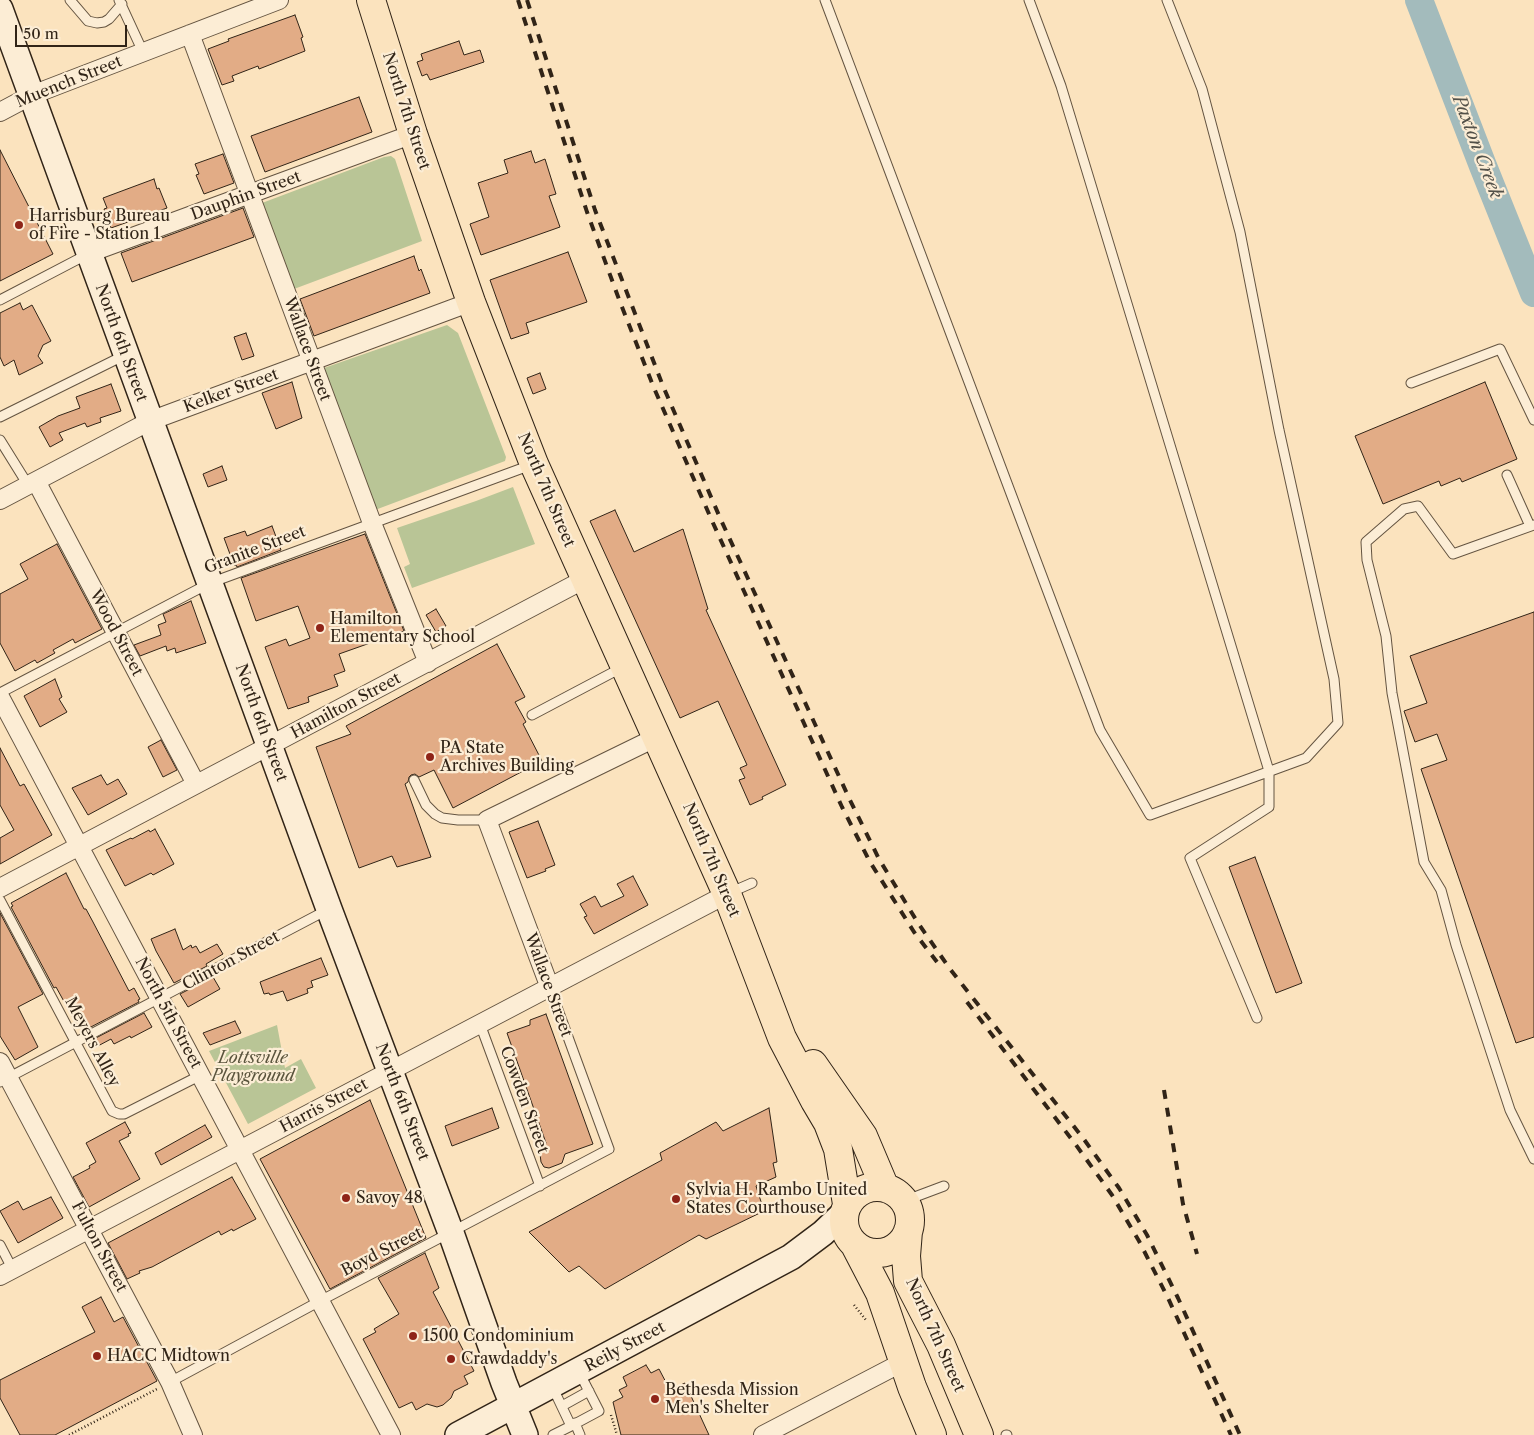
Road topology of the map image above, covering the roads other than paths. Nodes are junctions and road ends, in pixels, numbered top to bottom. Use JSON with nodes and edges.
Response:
{"nodes":[{"id":1,"x":70,"y":0,"type":"edge"},
{"id":2,"x":279,"y":0,"type":"edge"},
{"id":3,"x":371,"y":0,"type":"edge"},
{"id":4,"x":825,"y":0,"type":"edge"},
{"id":5,"x":1029,"y":0,"type":"edge"},
{"id":6,"x":1167,"y":0,"type":"edge"},
{"id":7,"x":120,"y":2,"type":"edge"},
{"id":8,"x":0,"y":9,"type":"edge"},
{"id":9,"x":190,"y":34,"type":"junction"},
{"id":10,"x":143,"y":52,"type":"junction"},
{"id":11,"x":32,"y":95,"type":"junction"},
{"id":12,"x":0,"y":112,"type":"edge"},
{"id":13,"x":413,"y":134,"type":"junction"},
{"id":14,"x":251,"y":195,"type":"junction"},
{"id":15,"x":89,"y":254,"type":"junction"},
{"id":16,"x":0,"y":300,"type":"edge"},
{"id":17,"x":471,"y":302,"type":"junction"},
{"id":18,"x":126,"y":355,"type":"junction"},
{"id":19,"x":312,"y":361,"type":"junction"},
{"id":20,"x":1411,"y":383,"type":"dead end"},
{"id":21,"x":0,"y":417,"type":"edge"},
{"id":22,"x":1534,"y":420,"type":"edge"},
{"id":23,"x":150,"y":421,"type":"junction"},
{"id":24,"x":0,"y":440,"type":"edge"},
{"id":25,"x":534,"y":464,"type":"junction"},
{"id":26,"x":1507,"y":475,"type":"dead end"},
{"id":27,"x":32,"y":483,"type":"junction"},
{"id":28,"x":0,"y":500,"type":"edge"},
{"id":29,"x":372,"y":523,"type":"junction"},
{"id":30,"x":1532,"y":526,"type":"edge"},
{"id":31,"x":585,"y":579,"type":"junction"},
{"id":32,"x":210,"y":583,"type":"junction"},
{"id":33,"x":116,"y":632,"type":"junction"},
{"id":34,"x":428,"y":663,"type":"junction"},
{"id":35,"x":625,"y":666,"type":"junction"},
{"id":36,"x":0,"y":695,"type":"edge"},
{"id":37,"x":532,"y":715,"type":"dead end"},
{"id":38,"x":657,"y":737,"type":"junction"},
{"id":39,"x":270,"y":746,"type":"junction"},
{"id":40,"x":1269,"y":771,"type":"junction"},
{"id":41,"x":414,"y":780,"type":"dead end"},
{"id":42,"x":196,"y":784,"type":"junction"},
{"id":43,"x":487,"y":820,"type":"junction"},
{"id":44,"x":79,"y":846,"type":"junction"},
{"id":45,"x":752,"y":883,"type":"dead end"},
{"id":46,"x":0,"y":888,"type":"edge"},
{"id":47,"x":727,"y":894,"type":"junction"},
{"id":48,"x":0,"y":900,"type":"edge"},
{"id":49,"x":330,"y":909,"type":"junction"},
{"id":50,"x":756,"y":967,"type":"junction"},
{"id":51,"x":550,"y":988,"type":"junction"},
{"id":52,"x":160,"y":998,"type":"junction"},
{"id":53,"x":1257,"y":1018,"type":"dead end"},
{"id":54,"x":480,"y":1024,"type":"junction"},
{"id":55,"x":75,"y":1043,"type":"junction"},
{"id":56,"x":0,"y":1062,"type":"edge"},
{"id":57,"x":390,"y":1072,"type":"junction"},
{"id":58,"x":201,"y":1076,"type":"junction"},
{"id":59,"x":4,"y":1080,"type":"edge"},
{"id":60,"x":609,"y":1149,"type":"joint"},
{"id":61,"x":240,"y":1150,"type":"junction"},
{"id":62,"x":1534,"y":1159,"type":"edge"},
{"id":63,"x":540,"y":1186,"type":"junction"},
{"id":64,"x":944,"y":1186,"type":"dead end"},
{"id":65,"x":895,"y":1194,"type":"junction"},
{"id":66,"x":846,"y":1208,"type":"junction"},
{"id":67,"x":89,"y":1230,"type":"junction"},
{"id":68,"x":451,"y":1232,"type":"junction"},
{"id":69,"x":908,"y":1232,"type":"junction"},
{"id":70,"x":853,"y":1243,"type":"junction"},
{"id":71,"x":0,"y":1245,"type":"edge"},
{"id":72,"x":792,"y":1257,"type":"junction"},
{"id":73,"x":7,"y":1273,"type":"edge"},
{"id":74,"x":320,"y":1301,"type":"junction"},
{"id":75,"x":941,"y":1345,"type":"junction"},
{"id":76,"x":902,"y":1362,"type":"junction"},
{"id":77,"x":170,"y":1382,"type":"junction"},
{"id":78,"x":583,"y":1382,"type":"junction"},
{"id":79,"x":557,"y":1396,"type":"junction"},
{"id":80,"x":512,"y":1406,"type":"junction"},
{"id":81,"x":573,"y":1424,"type":"junction"},
{"id":82,"x":193,"y":1435,"type":"edge"},
{"id":83,"x":391,"y":1435,"type":"edge"},
{"id":84,"x":458,"y":1435,"type":"edge"},
{"id":85,"x":525,"y":1435,"type":"edge"},
{"id":86,"x":554,"y":1435,"type":"edge"},
{"id":87,"x":580,"y":1435,"type":"edge"},
{"id":88,"x":763,"y":1435,"type":"edge"},
{"id":89,"x":932,"y":1435,"type":"edge"},
{"id":90,"x":979,"y":1435,"type":"edge"}],
"edges":[{"from":1,"to":7,"type":"lane"},
{"from":2,"to":9,"type":"street","name":"Muench Street"},
{"from":3,"to":13,"type":"main road","name":"North 7th Street"},
{"from":4,"to":40,"type":"lane"},
{"from":5,"to":40,"type":"lane"},
{"from":6,"to":40,"type":"lane"},
{"from":7,"to":10,"type":"lane"},
{"from":8,"to":11,"type":"main road","name":"North 6th Street"},
{"from":9,"to":10,"type":"street","name":"Muench Street"},
{"from":9,"to":14,"type":"street","name":"Wallace Street"},
{"from":10,"to":11,"type":"street","name":"Muench Street"},
{"from":11,"to":12,"type":"street","name":"Muench Street"},
{"from":11,"to":15,"type":"main road","name":"North 6th Street"},
{"from":13,"to":14,"type":"street","name":"Dauphin Street"},
{"from":13,"to":17,"type":"main road","name":"North 7th Street"},
{"from":14,"to":15,"type":"street","name":"Dauphin Street"},
{"from":14,"to":19,"type":"street","name":"Wallace Street"},
{"from":15,"to":16,"type":"lane","name":"Dauphin Street"},
{"from":15,"to":18,"type":"main road","name":"North 6th Street"},
{"from":17,"to":19,"type":"street","name":"Kelker Street"},
{"from":17,"to":25,"type":"main road","name":"North 7th Street"},
{"from":18,"to":21,"type":"lane"},
{"from":18,"to":23,"type":"main road","name":"North 6th Street"},
{"from":19,"to":23,"type":"street","name":"Kelker Street"},
{"from":19,"to":29,"type":"street","name":"Wallace Street"},
{"from":20,"to":22,"type":"lane"},
{"from":23,"to":27,"type":"street","name":"Kelker Street"},
{"from":23,"to":32,"type":"main road","name":"North 6th Street"},
{"from":24,"to":27,"type":"lane"},
{"from":25,"to":29,"type":"lane","name":"Granite Street"},
{"from":25,"to":31,"type":"main road","name":"North 7th Street"},
{"from":26,"to":30,"type":"lane"},
{"from":27,"to":28,"type":"street","name":"Kelker Street"},
{"from":27,"to":33,"type":"street","name":"Wood Street"},
{"from":29,"to":32,"type":"lane","name":"Granite Street"},
{"from":29,"to":34,"type":"street","name":"Wallace Street"},
{"from":30,"to":62,"type":"lane"},
{"from":31,"to":34,"type":"street","name":"Hamilton Street"},
{"from":31,"to":35,"type":"main road","name":"North 7th Street"},
{"from":32,"to":33,"type":"lane","name":"Granite Street"},
{"from":32,"to":39,"type":"main road","name":"North 6th Street"},
{"from":33,"to":36,"type":"lane","name":"Granite Street"},
{"from":33,"to":42,"type":"street","name":"Wood Street"},
{"from":34,"to":39,"type":"street","name":"Hamilton Street"},
{"from":35,"to":37,"type":"lane"},
{"from":35,"to":38,"type":"main road","name":"North 7th Street"},
{"from":36,"to":44,"type":"street","name":"North 5th Street"},
{"from":38,"to":43,"type":"street"},
{"from":38,"to":47,"type":"main road","name":"North 7th Street"},
{"from":39,"to":42,"type":"street","name":"Hamilton Street"},
{"from":39,"to":49,"type":"main road","name":"North 6th Street"},
{"from":40,"to":53,"type":"lane"},
{"from":41,"to":43,"type":"lane"},
{"from":42,"to":44,"type":"street","name":"Hamilton Street"},
{"from":43,"to":51,"type":"street","name":"Wallace Street"},
{"from":44,"to":46,"type":"street","name":"Hamilton Street"},
{"from":44,"to":52,"type":"street","name":"North 5th Street"},
{"from":45,"to":47,"type":"lane"},
{"from":47,"to":50,"type":"main road","name":"North 7th Street"},
{"from":47,"to":51,"type":"street","name":"Harris Street"},
{"from":48,"to":55,"type":"lane","name":"Meyers Alley"},
{"from":49,"to":52,"type":"lane","name":"Clinton Street"},
{"from":49,"to":57,"type":"main road","name":"North 6th Street"},
{"from":50,"to":65,"type":"main road","name":"North 7th Street"},
{"from":50,"to":66,"type":"main road","name":"North 7th Street"},
{"from":51,"to":54,"type":"street","name":"Harris Street"},
{"from":51,"to":60,"type":"lane","name":"Wallace Street"},
{"from":52,"to":55,"type":"lane","name":"Clinton Street"},
{"from":52,"to":58,"type":"street","name":"North 5th Street"},
{"from":54,"to":57,"type":"street","name":"Harris Street"},
{"from":54,"to":63,"type":"lane","name":"Cowden Street"},
{"from":55,"to":58,"type":"lane","name":"Meyers Alley"},
{"from":55,"to":59,"type":"lane","name":"Clinton Street"},
{"from":56,"to":59,"type":"street","name":"Fulton Street"},
{"from":57,"to":61,"type":"street","name":"Harris Street"},
{"from":57,"to":68,"type":"main road","name":"North 6th Street"},
{"from":58,"to":61,"type":"street","name":"North 5th Street"},
{"from":59,"to":67,"type":"street","name":"Fulton Street"},
{"from":60,"to":63,"type":"lane","name":"Boyd Street"},
{"from":61,"to":67,"type":"street","name":"Harris Street"},
{"from":61,"to":74,"type":"street","name":"North 5th Street"},
{"from":63,"to":68,"type":"lane","name":"Boyd Street"},
{"from":64,"to":65,"type":"lane"},
{"from":65,"to":66,"type":"main road"},
{"from":65,"to":69,"type":"main road","name":"North 7th Street"},
{"from":66,"to":70,"type":"main road","name":"North 7th Street"},
{"from":66,"to":72,"type":"main road","name":"Reily Street"},
{"from":67,"to":73,"type":"street","name":"Harris Street"},
{"from":67,"to":77,"type":"street","name":"Fulton Street"},
{"from":68,"to":74,"type":"lane","name":"Boyd Street"},
{"from":68,"to":80,"type":"main road","name":"North 6th Street"},
{"from":69,"to":70,"type":"main road"},
{"from":69,"to":75,"type":"main road","name":"North 7th Street"},
{"from":70,"to":72,"type":"main road","name":"Reily Street"},
{"from":70,"to":76,"type":"main road","name":"North 7th Street"},
{"from":71,"to":73,"type":"lane"},
{"from":72,"to":78,"type":"main road","name":"Reily Street"},
{"from":74,"to":77,"type":"lane","name":"Boyd Street"},
{"from":74,"to":83,"type":"street","name":"North 5th Street"},
{"from":75,"to":76,"type":"main road"},
{"from":75,"to":90,"type":"main road","name":"North 7th Street"},
{"from":76,"to":88,"type":"street"},
{"from":76,"to":89,"type":"main road","name":"North 7th Street"},
{"from":77,"to":82,"type":"street","name":"Fulton Street"},
{"from":78,"to":79,"type":"main road","name":"Reily Street"},
{"from":78,"to":81,"type":"lane"},
{"from":79,"to":80,"type":"main road","name":"Reily Street"},
{"from":79,"to":81,"type":"lane"},
{"from":80,"to":84,"type":"main road","name":"Reily Street"},
{"from":80,"to":85,"type":"main road","name":"North 6th Street"},
{"from":81,"to":86,"type":"lane"},
{"from":81,"to":87,"type":"lane"}]}
